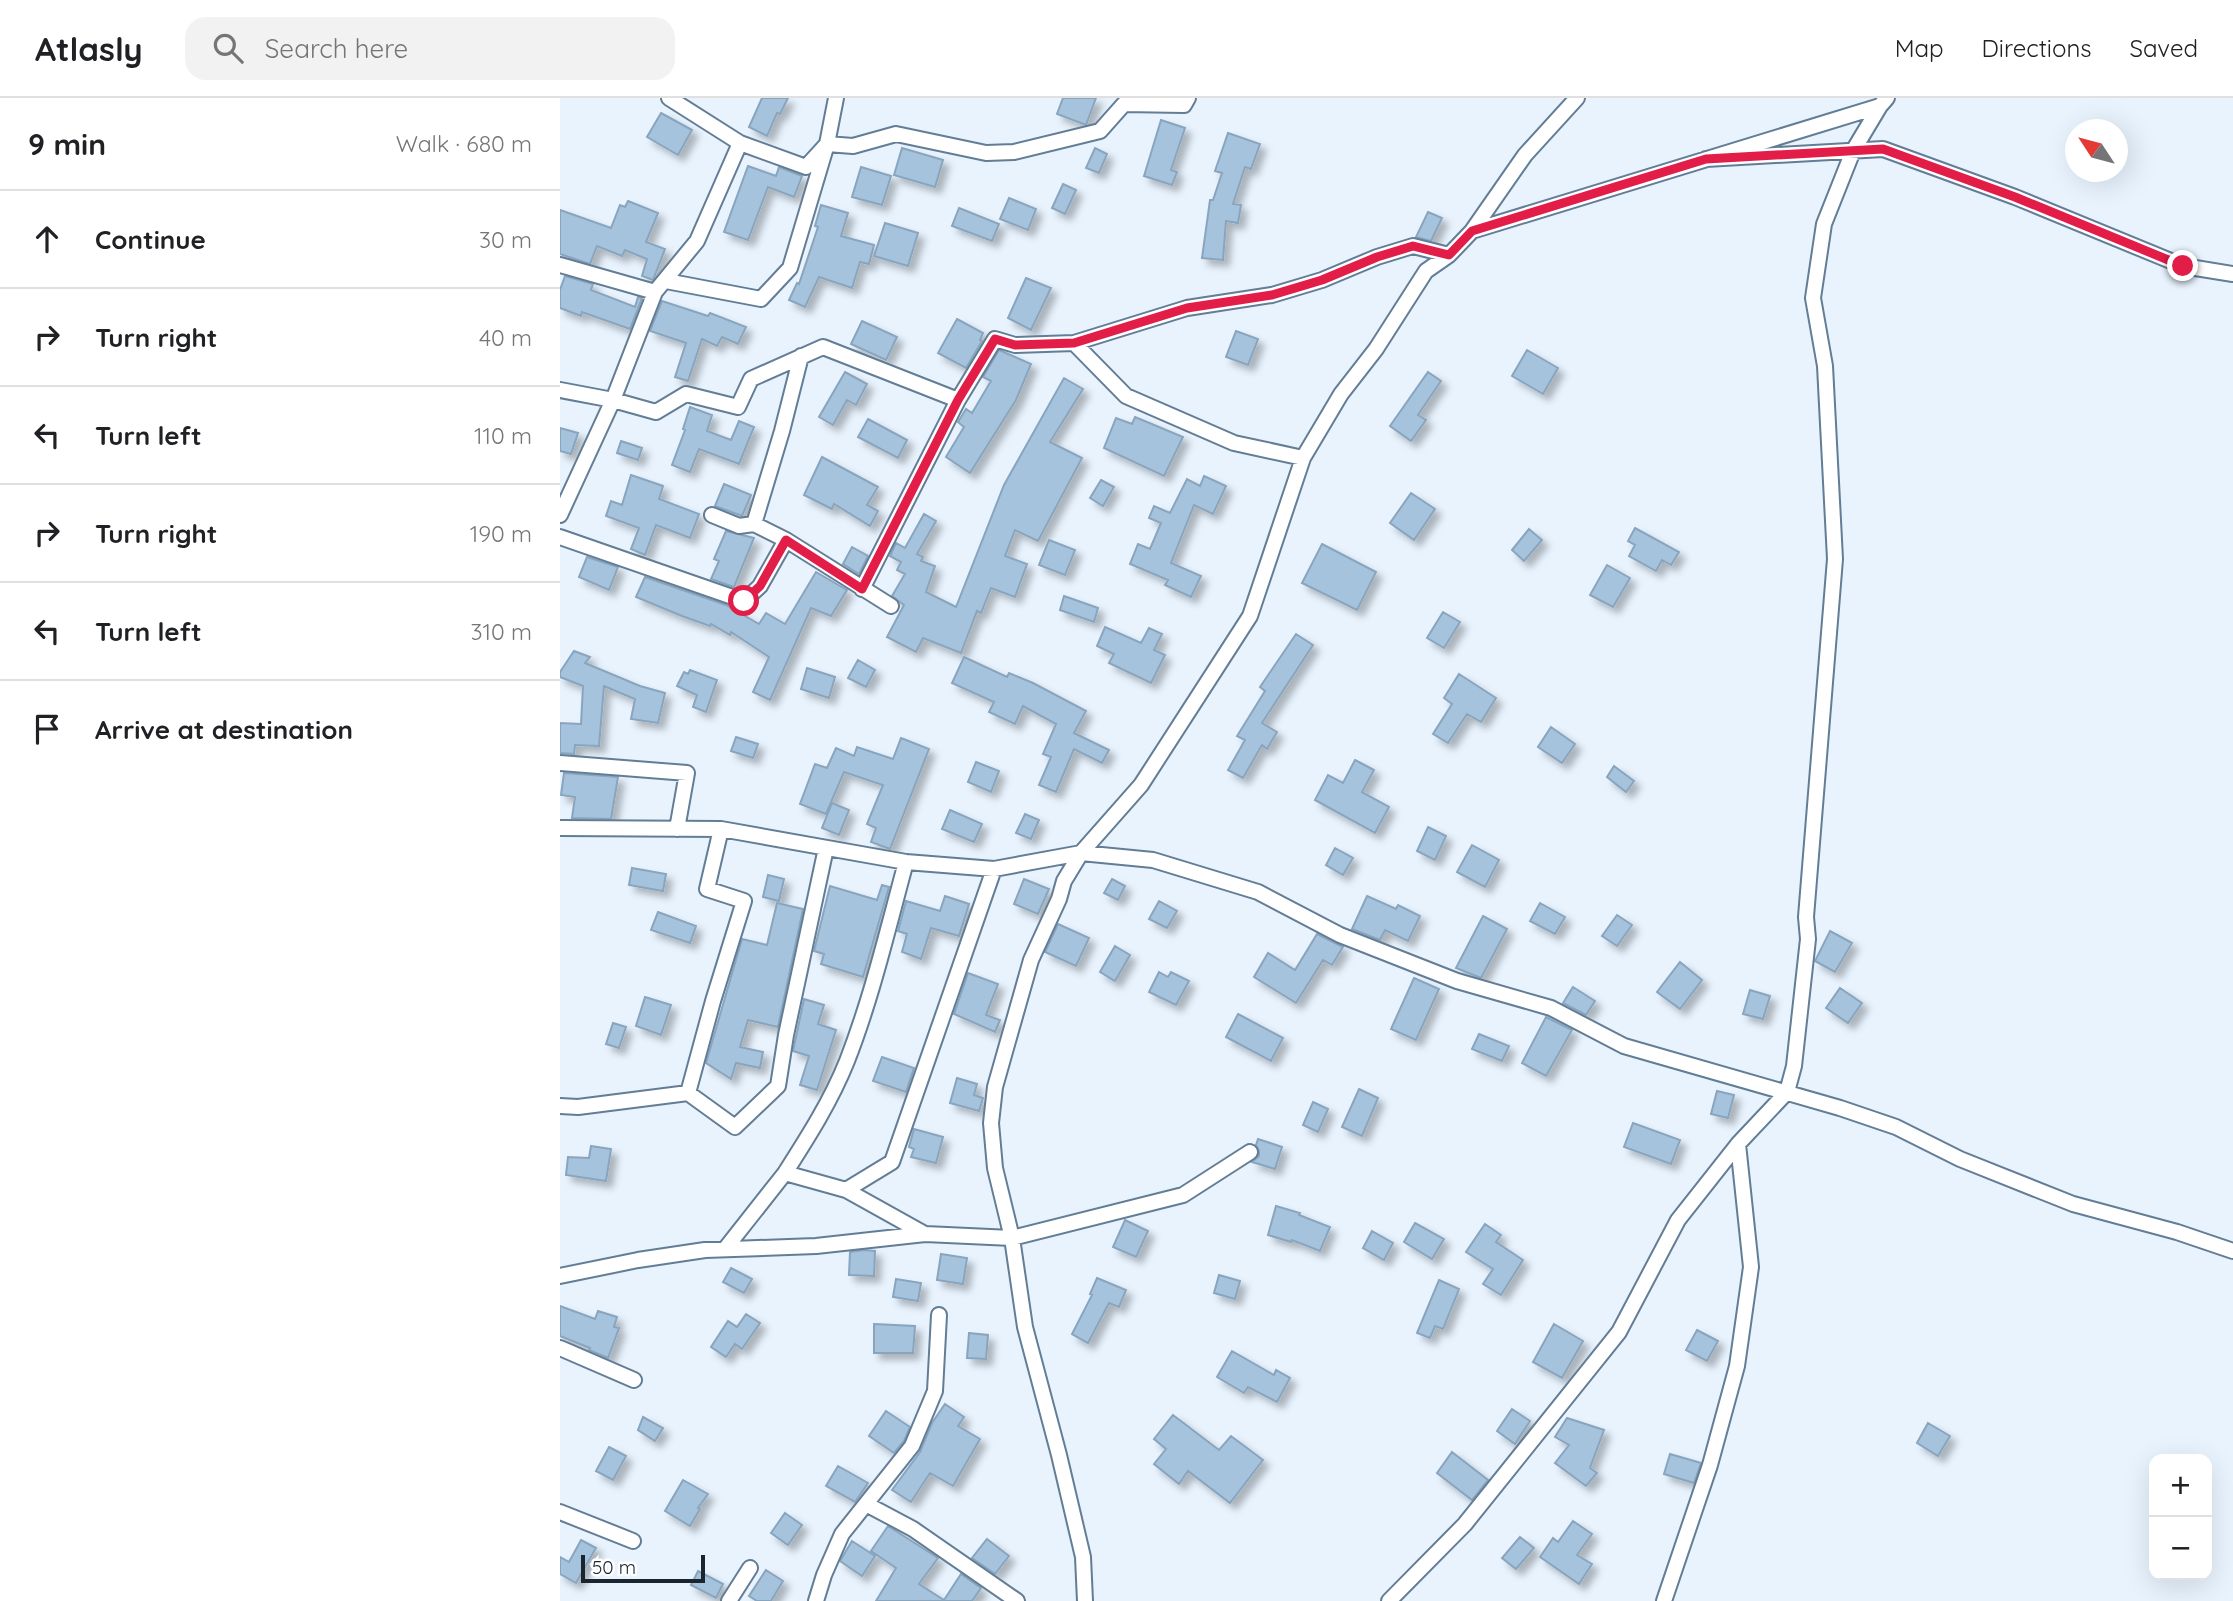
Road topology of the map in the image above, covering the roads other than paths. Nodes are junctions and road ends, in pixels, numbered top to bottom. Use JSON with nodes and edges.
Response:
{"nodes":[{"id":1,"x":669,"y":98,"type":"edge"},
{"id":2,"x":836,"y":98,"type":"edge"},
{"id":3,"x":1188,"y":98,"type":"edge"},
{"id":4,"x":1577,"y":98,"type":"edge"},
{"id":5,"x":1883,"y":102,"type":"edge"},
{"id":6,"x":740,"y":143,"type":"junction"},
{"id":7,"x":827,"y":145,"type":"junction"},
{"id":8,"x":1853,"y":151,"type":"junction"},
{"id":9,"x":1706,"y":159,"type":"junction"},
{"id":10,"x":1472,"y":231,"type":"junction"},
{"id":11,"x":1449,"y":255,"type":"junction"},
{"id":12,"x":560,"y":264,"type":"edge"},
{"id":13,"x":2233,"y":274,"type":"edge"},
{"id":14,"x":666,"y":281,"type":"junction"},
{"id":15,"x":654,"y":292,"type":"junction"},
{"id":16,"x":1074,"y":343,"type":"junction"},
{"id":17,"x":800,"y":356,"type":"junction"},
{"id":18,"x":560,"y":390,"type":"edge"},
{"id":19,"x":613,"y":400,"type":"junction"},
{"id":20,"x":958,"y":400,"type":"junction"},
{"id":21,"x":1303,"y":457,"type":"junction"},
{"id":22,"x":560,"y":515,"type":"edge"},
{"id":23,"x":712,"y":515,"type":"dead end"},
{"id":24,"x":754,"y":524,"type":"junction"},
{"id":25,"x":560,"y":537,"type":"edge"},
{"id":26,"x":786,"y":540,"type":"junction"},
{"id":27,"x":862,"y":589,"type":"junction"},
{"id":28,"x":891,"y":606,"type":"dead end"},
{"id":29,"x":560,"y":763,"type":"edge"},
{"id":30,"x":560,"y":828,"type":"edge"},
{"id":31,"x":677,"y":829,"type":"junction"},
{"id":32,"x":721,"y":829,"type":"junction"},
{"id":33,"x":826,"y":848,"type":"junction"},
{"id":34,"x":1081,"y":853,"type":"junction"},
{"id":35,"x":906,"y":862,"type":"junction"},
{"id":36,"x":994,"y":869,"type":"junction"},
{"id":37,"x":1787,"y":1092,"type":"junction"},
{"id":38,"x":688,"y":1093,"type":"junction"},
{"id":39,"x":560,"y":1106,"type":"edge"},
{"id":40,"x":1738,"y":1144,"type":"junction"},
{"id":41,"x":1250,"y":1152,"type":"dead end"},
{"id":42,"x":785,"y":1173,"type":"junction"},
{"id":43,"x":846,"y":1190,"type":"junction"},
{"id":44,"x":925,"y":1234,"type":"junction"},
{"id":45,"x":1012,"y":1238,"type":"junction"},
{"id":46,"x":725,"y":1249,"type":"junction"},
{"id":47,"x":2233,"y":1251,"type":"edge"},
{"id":48,"x":560,"y":1276,"type":"edge"},
{"id":49,"x":939,"y":1315,"type":"dead end"},
{"id":50,"x":560,"y":1348,"type":"edge"},
{"id":51,"x":634,"y":1380,"type":"dead end"},
{"id":52,"x":866,"y":1504,"type":"junction"},
{"id":53,"x":560,"y":1512,"type":"edge"},
{"id":54,"x":633,"y":1541,"type":"dead end"},
{"id":55,"x":750,"y":1568,"type":"dead end"},
{"id":56,"x":729,"y":1601,"type":"edge"},
{"id":57,"x":816,"y":1601,"type":"edge"},
{"id":58,"x":1017,"y":1601,"type":"edge"},
{"id":59,"x":1085,"y":1601,"type":"edge"},
{"id":60,"x":1390,"y":1601,"type":"edge"},
{"id":61,"x":1664,"y":1601,"type":"edge"}],
"edges":[{"from":1,"to":6,"type":"street"},
{"from":2,"to":7,"type":"street"},
{"from":3,"to":7,"type":"street"},
{"from":4,"to":10,"type":"street"},
{"from":5,"to":8,"type":"street"},
{"from":5,"to":9,"type":"street"},
{"from":6,"to":7,"type":"street"},
{"from":6,"to":14,"type":"street"},
{"from":7,"to":14,"type":"street"},
{"from":8,"to":9,"type":"street"},
{"from":8,"to":13,"type":"street"},
{"from":8,"to":37,"type":"street"},
{"from":9,"to":10,"type":"street"},
{"from":10,"to":11,"type":"street"},
{"from":11,"to":16,"type":"street"},
{"from":11,"to":21,"type":"street"},
{"from":12,"to":15,"type":"street"},
{"from":14,"to":15,"type":"street"},
{"from":15,"to":19,"type":"street"},
{"from":16,"to":20,"type":"street"},
{"from":16,"to":21,"type":"street"},
{"from":17,"to":19,"type":"street"},
{"from":17,"to":20,"type":"street"},
{"from":17,"to":24,"type":"street"},
{"from":18,"to":19,"type":"street"},
{"from":19,"to":22,"type":"street"},
{"from":20,"to":27,"type":"street"},
{"from":21,"to":34,"type":"street"},
{"from":23,"to":24,"type":"street"},
{"from":24,"to":26,"type":"street"},
{"from":25,"to":26,"type":"street"},
{"from":26,"to":27,"type":"street"},
{"from":27,"to":28,"type":"street"},
{"from":29,"to":31,"type":"street"},
{"from":30,"to":31,"type":"street"},
{"from":31,"to":32,"type":"street"},
{"from":32,"to":33,"type":"street"},
{"from":32,"to":38,"type":"street"},
{"from":33,"to":35,"type":"street"},
{"from":33,"to":38,"type":"street"},
{"from":34,"to":36,"type":"street"},
{"from":34,"to":37,"type":"street"},
{"from":34,"to":45,"type":"street"},
{"from":35,"to":36,"type":"street"},
{"from":35,"to":42,"type":"street"},
{"from":36,"to":43,"type":"street"},
{"from":37,"to":40,"type":"street"},
{"from":37,"to":47,"type":"street"},
{"from":38,"to":39,"type":"street"},
{"from":40,"to":60,"type":"street"},
{"from":40,"to":61,"type":"street"},
{"from":41,"to":45,"type":"street"},
{"from":42,"to":43,"type":"street"},
{"from":42,"to":46,"type":"street"},
{"from":43,"to":44,"type":"street"},
{"from":44,"to":45,"type":"street"},
{"from":44,"to":46,"type":"street"},
{"from":45,"to":59,"type":"street"},
{"from":46,"to":48,"type":"street"},
{"from":49,"to":52,"type":"street"},
{"from":50,"to":51,"type":"street"},
{"from":52,"to":57,"type":"street"},
{"from":52,"to":58,"type":"street"},
{"from":53,"to":54,"type":"street"},
{"from":55,"to":56,"type":"street"}]}
